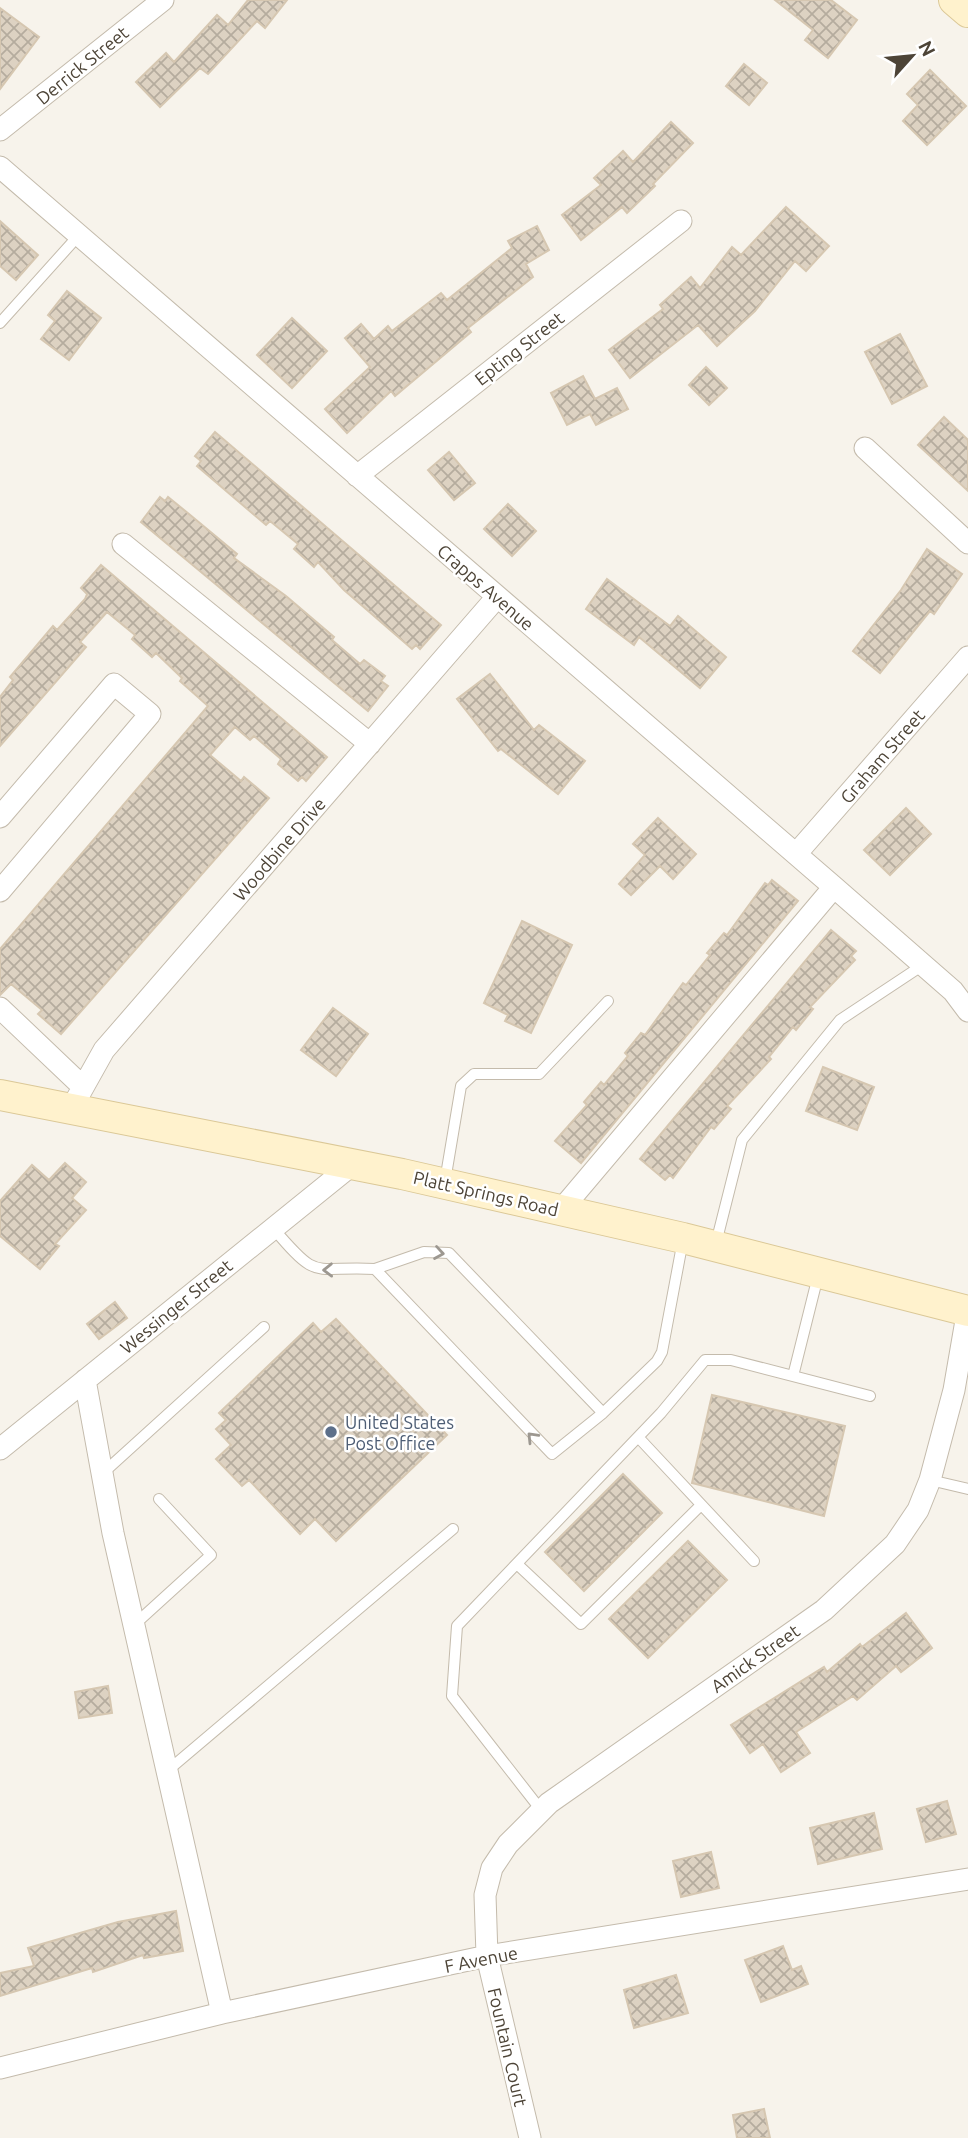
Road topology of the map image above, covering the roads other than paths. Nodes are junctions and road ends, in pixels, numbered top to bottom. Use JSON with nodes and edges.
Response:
{"nodes":[{"id":1,"x":163,"y":0,"type":"edge"},
{"id":2,"x":954,"y":0,"type":"edge"},
{"id":3,"x":968,"y":12,"type":"edge"},
{"id":4,"x":0,"y":130,"type":"edge"},
{"id":5,"x":0,"y":167,"type":"edge"},
{"id":6,"x":681,"y":220,"type":"dead end"},
{"id":7,"x":79,"y":235,"type":"junction"},
{"id":8,"x":0,"y":323,"type":"edge"},
{"id":9,"x":865,"y":448,"type":"dead end"},
{"id":10,"x":357,"y":476,"type":"junction"},
{"id":11,"x":968,"y":543,"type":"edge"},
{"id":12,"x":123,"y":544,"type":"dead end"},
{"id":13,"x":497,"y":597,"type":"junction"},
{"id":14,"x":968,"y":657,"type":"edge"},
{"id":15,"x":370,"y":744,"type":"junction"},
{"id":16,"x":0,"y":817,"type":"edge"},
{"id":17,"x":796,"y":854,"type":"junction"},
{"id":18,"x":834,"y":887,"type":"junction"},
{"id":19,"x":0,"y":891,"type":"edge"},
{"id":20,"x":923,"y":965,"type":"junction"},
{"id":21,"x":608,"y":1001,"type":"dead end"},
{"id":22,"x":0,"y":1008,"type":"edge"},
{"id":23,"x":968,"y":1010,"type":"edge"},
{"id":24,"x":0,"y":1094,"type":"edge"},
{"id":25,"x":77,"y":1097,"type":"junction"},
{"id":26,"x":353,"y":1164,"type":"junction"},
{"id":27,"x":444,"y":1184,"type":"junction"},
{"id":28,"x":561,"y":1210,"type":"junction"},
{"id":29,"x":273,"y":1228,"type":"junction"},
{"id":30,"x":683,"y":1238,"type":"junction"},
{"id":31,"x":715,"y":1247,"type":"junction"},
{"id":32,"x":375,"y":1269,"type":"junction"},
{"id":33,"x":819,"y":1273,"type":"junction"},
{"id":34,"x":968,"y":1310,"type":"edge"},
{"id":35,"x":264,"y":1327,"type":"dead end"},
{"id":36,"x":793,"y":1376,"type":"junction"},
{"id":37,"x":85,"y":1380,"type":"junction"},
{"id":38,"x":870,"y":1396,"type":"dead end"},
{"id":39,"x":603,"y":1413,"type":"junction"},
{"id":40,"x":638,"y":1437,"type":"junction"},
{"id":41,"x":0,"y":1449,"type":"edge"},
{"id":42,"x":103,"y":1473,"type":"junction"},
{"id":43,"x":930,"y":1480,"type":"junction"},
{"id":44,"x":968,"y":1489,"type":"edge"},
{"id":45,"x":159,"y":1499,"type":"dead end"},
{"id":46,"x":700,"y":1506,"type":"junction"},
{"id":47,"x":453,"y":1529,"type":"dead end"},
{"id":48,"x":754,"y":1561,"type":"dead end"},
{"id":49,"x":517,"y":1564,"type":"junction"},
{"id":50,"x":134,"y":1625,"type":"junction"},
{"id":51,"x":166,"y":1772,"type":"junction"},
{"id":52,"x":541,"y":1810,"type":"junction"},
{"id":53,"x":968,"y":1879,"type":"edge"},
{"id":54,"x":487,"y":1956,"type":"junction"},
{"id":55,"x":222,"y":2013,"type":"junction"},
{"id":56,"x":0,"y":2068,"type":"edge"},
{"id":57,"x":530,"y":2138,"type":"edge"}],
"edges":[{"from":1,"to":4,"type":"street","name":"Derrick Street"},
{"from":2,"to":3,"type":"main road"},
{"from":5,"to":7,"type":"street","name":"Crapps Avenue"},
{"from":6,"to":10,"type":"street","name":"Epting Street"},
{"from":7,"to":8,"type":"lane"},
{"from":7,"to":10,"type":"street","name":"Crapps Avenue"},
{"from":9,"to":11,"type":"street"},
{"from":10,"to":13,"type":"street","name":"Crapps Avenue"},
{"from":12,"to":15,"type":"street"},
{"from":13,"to":15,"type":"street","name":"Woodbine Drive"},
{"from":13,"to":17,"type":"street","name":"Crapps Avenue"},
{"from":14,"to":17,"type":"street","name":"Graham Street"},
{"from":15,"to":25,"type":"street","name":"Woodbine Drive"},
{"from":16,"to":19,"type":"street"},
{"from":17,"to":18,"type":"street","name":"Crapps Avenue"},
{"from":18,"to":20,"type":"street","name":"Crapps Avenue"},
{"from":18,"to":28,"type":"street"},
{"from":20,"to":23,"type":"street","name":"Crapps Avenue"},
{"from":20,"to":31,"type":"lane"},
{"from":21,"to":27,"type":"lane"},
{"from":22,"to":25,"type":"street"},
{"from":24,"to":25,"type":"main road","name":"Platt Springs Road"},
{"from":25,"to":26,"type":"main road","name":"Platt Springs Road"},
{"from":26,"to":27,"type":"main road","name":"Platt Springs Road"},
{"from":26,"to":29,"type":"street","name":"Wessinger Street"},
{"from":27,"to":28,"type":"main road","name":"Platt Springs Road"},
{"from":28,"to":30,"type":"main road","name":"Platt Springs Road"},
{"from":32,"to":29,"type":"lane","one_way":true},
{"from":29,"to":37,"type":"street","name":"Wessinger Street"},
{"from":30,"to":31,"type":"main road","name":"Platt Springs Road"},
{"from":30,"to":39,"type":"lane"},
{"from":31,"to":33,"type":"main road","name":"Platt Springs Road"},
{"from":32,"to":39,"type":"lane","one_way":true},
{"from":39,"to":32,"type":"lane","one_way":true},
{"from":33,"to":34,"type":"main road","name":"Platt Springs Road"},
{"from":33,"to":36,"type":"lane"},
{"from":34,"to":43,"type":"street","name":"Amick Street"},
{"from":35,"to":42,"type":"lane"},
{"from":36,"to":38,"type":"lane"},
{"from":36,"to":40,"type":"lane"},
{"from":37,"to":41,"type":"street","name":"Wessinger Street"},
{"from":37,"to":42,"type":"street"},
{"from":40,"to":46,"type":"lane"},
{"from":40,"to":49,"type":"lane"},
{"from":42,"to":50,"type":"street"},
{"from":43,"to":44,"type":"lane"},
{"from":43,"to":52,"type":"street","name":"Amick Street"},
{"from":45,"to":50,"type":"lane"},
{"from":46,"to":48,"type":"lane"},
{"from":46,"to":49,"type":"lane"},
{"from":47,"to":51,"type":"lane"},
{"from":49,"to":52,"type":"lane"},
{"from":50,"to":51,"type":"street"},
{"from":51,"to":55,"type":"street"},
{"from":52,"to":54,"type":"street","name":"Amick Street"},
{"from":53,"to":54,"type":"street","name":"F Avenue"},
{"from":54,"to":55,"type":"street","name":"F Avenue"},
{"from":54,"to":57,"type":"street","name":"Fountain Court"},
{"from":55,"to":56,"type":"street","name":"F Avenue"}]}
